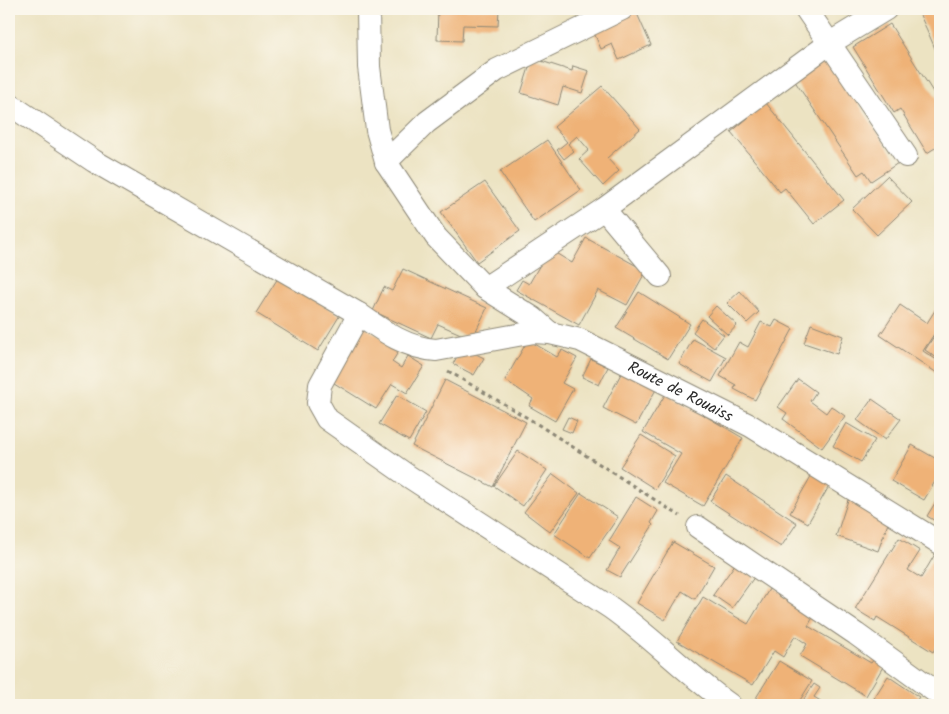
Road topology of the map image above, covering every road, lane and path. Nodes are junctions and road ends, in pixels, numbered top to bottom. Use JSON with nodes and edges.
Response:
{"nodes":[{"id":1,"x":368,"y":9,"type":"edge"},
{"id":2,"x":622,"y":9,"type":"edge"},
{"id":3,"x":806,"y":9,"type":"edge"},
{"id":4,"x":886,"y":9,"type":"edge"},
{"id":5,"x":830,"y":43,"type":"junction"},
{"id":6,"x":9,"y":104,"type":"edge"},
{"id":7,"x":906,"y":156,"type":"dead end"},
{"id":8,"x":386,"y":162,"type":"junction"},
{"id":9,"x":604,"y":208,"type":"junction"},
{"id":10,"x":660,"y":276,"type":"dead end"},
{"id":11,"x":485,"y":288,"type":"junction"},
{"id":12,"x":359,"y":314,"type":"junction"},
{"id":13,"x":550,"y":333,"type":"junction"},
{"id":14,"x":447,"y":370,"type":"dead end"},
{"id":15,"x":698,"y":527,"type":"joint"},
{"id":16,"x":940,"y":543,"type":"edge"},
{"id":17,"x":940,"y":695,"type":"edge"},
{"id":18,"x":730,"y":705,"type":"edge"}],
"edges":[{"from":1,"to":8,"type":"street"},
{"from":2,"to":8,"type":"street"},
{"from":3,"to":5,"type":"street"},
{"from":4,"to":5,"type":"street"},
{"from":5,"to":7,"type":"street"},
{"from":5,"to":9,"type":"street"},
{"from":6,"to":12,"type":"street","name":"Route de Rouaiss"},
{"from":8,"to":11,"type":"street"},
{"from":9,"to":10,"type":"street"},
{"from":9,"to":11,"type":"street"},
{"from":11,"to":13,"type":"street"},
{"from":12,"to":13,"type":"street","name":"Route de Rouaiss"},
{"from":12,"to":18,"type":"street"},
{"from":13,"to":16,"type":"street","name":"Route de Rouaiss"},
{"from":14,"to":15,"type":"path"},
{"from":15,"to":17,"type":"street"}]}
